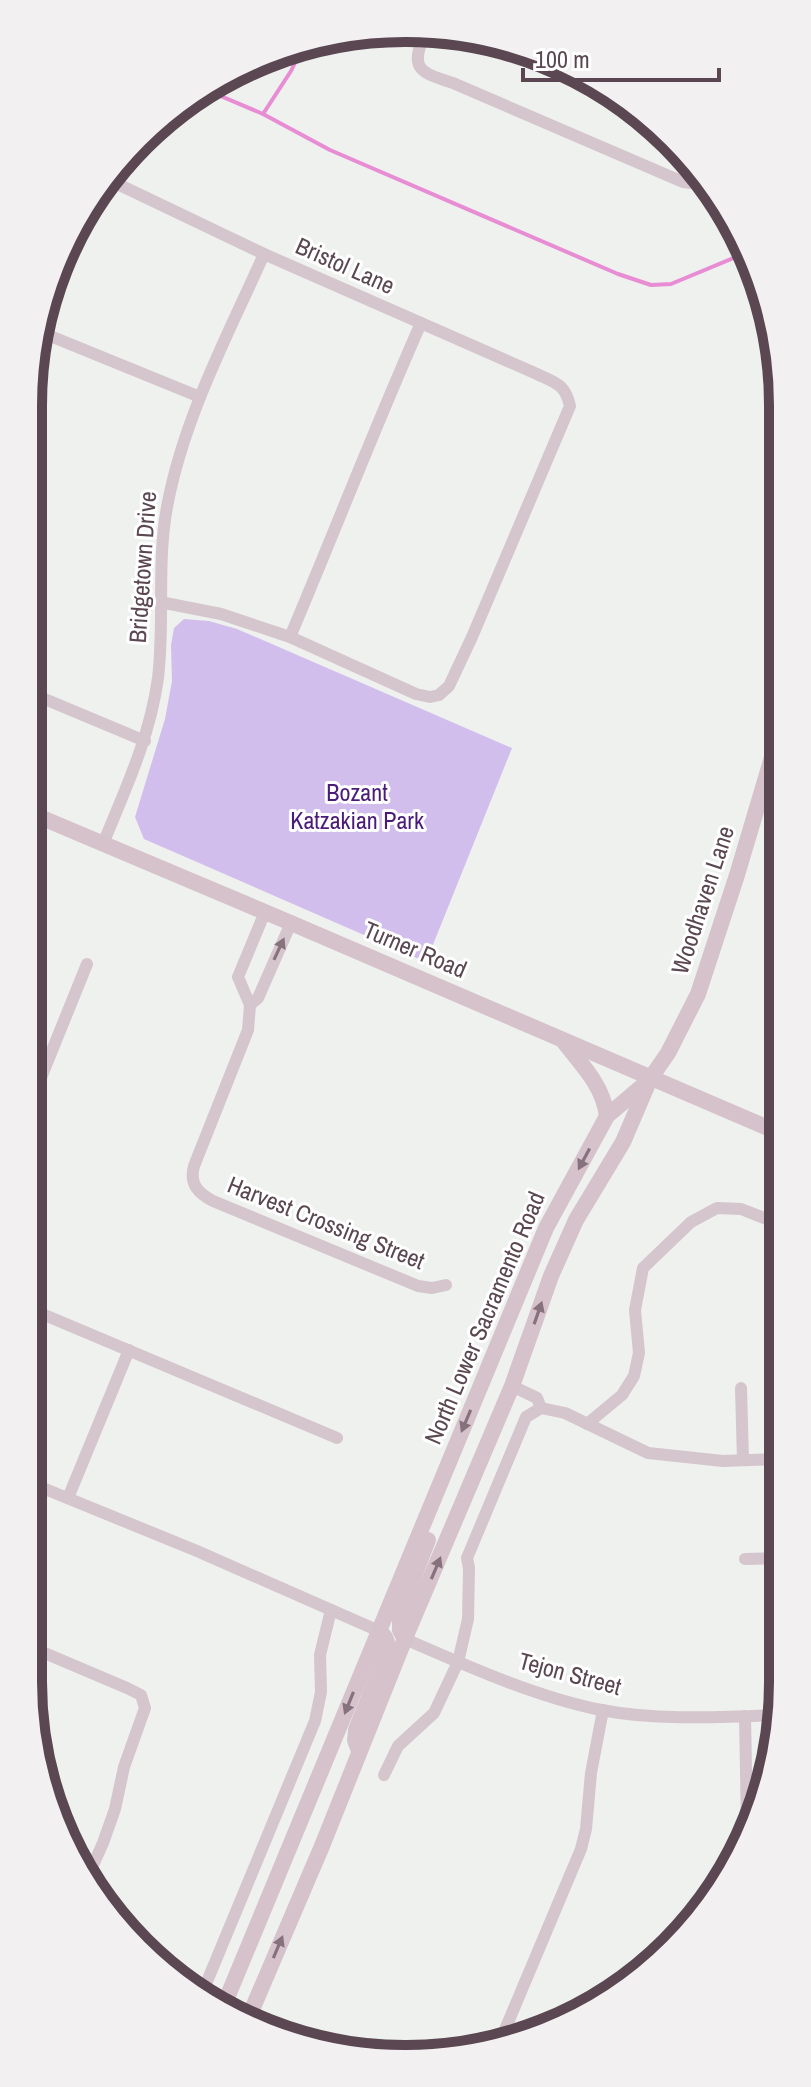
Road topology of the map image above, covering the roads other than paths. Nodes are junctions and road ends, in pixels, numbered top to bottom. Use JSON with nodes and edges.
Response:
{"nodes":[{"id":1,"x":421,"y":43,"type":"edge"},
{"id":2,"x":693,"y":182,"type":"edge"},
{"id":3,"x":117,"y":184,"type":"edge"},
{"id":4,"x":264,"y":254,"type":"junction"},
{"id":5,"x":421,"y":323,"type":"junction"},
{"id":6,"x":49,"y":335,"type":"edge"},
{"id":7,"x":200,"y":397,"type":"junction"},
{"id":8,"x":160,"y":602,"type":"junction"},
{"id":9,"x":290,"y":637,"type":"junction"},
{"id":10,"x":42,"y":698,"type":"edge"},
{"id":11,"x":145,"y":741,"type":"junction"},
{"id":12,"x":769,"y":770,"type":"edge"},
{"id":13,"x":42,"y":818,"type":"edge"},
{"id":14,"x":103,"y":844,"type":"junction"},
{"id":15,"x":265,"y":912,"type":"junction"},
{"id":16,"x":291,"y":923,"type":"junction"},
{"id":17,"x":87,"y":964,"type":"dead end"},
{"id":18,"x":243,"y":965,"type":"junction"},
{"id":19,"x":268,"y":975,"type":"junction"},
{"id":20,"x":250,"y":1005,"type":"junction"},
{"id":21,"x":563,"y":1041,"type":"junction"},
{"id":22,"x":42,"y":1075,"type":"edge"},
{"id":23,"x":650,"y":1079,"type":"junction"},
{"id":24,"x":607,"y":1116,"type":"junction"},
{"id":25,"x":769,"y":1129,"type":"edge"},
{"id":26,"x":769,"y":1220,"type":"edge"},
{"id":27,"x":446,"y":1285,"type":"dead end"},
{"id":28,"x":42,"y":1314,"type":"edge"},
{"id":29,"x":129,"y":1350,"type":"junction"},
{"id":30,"x":512,"y":1386,"type":"junction"},
{"id":31,"x":741,"y":1388,"type":"dead end"},
{"id":32,"x":541,"y":1408,"type":"junction"},
{"id":33,"x":587,"y":1424,"type":"junction"},
{"id":34,"x":337,"y":1438,"type":"dead end"},
{"id":35,"x":769,"y":1459,"type":"edge"},
{"id":36,"x":743,"y":1460,"type":"junction"},
{"id":37,"x":42,"y":1488,"type":"edge"},
{"id":38,"x":68,"y":1498,"type":"junction"},
{"id":39,"x":431,"y":1505,"type":"junction"},
{"id":40,"x":769,"y":1558,"type":"edge"},
{"id":41,"x":745,"y":1559,"type":"dead end"},
{"id":42,"x":331,"y":1610,"type":"junction"},
{"id":43,"x":379,"y":1631,"type":"junction"},
{"id":44,"x":405,"y":1639,"type":"junction"},
{"id":45,"x":42,"y":1652,"type":"edge"},
{"id":46,"x":458,"y":1662,"type":"junction"},
{"id":47,"x":603,"y":1710,"type":"junction"},
{"id":48,"x":767,"y":1715,"type":"edge"},
{"id":49,"x":745,"y":1716,"type":"junction"},
{"id":50,"x":359,"y":1752,"type":"junction"},
{"id":51,"x":384,"y":1775,"type":"dead end"},
{"id":52,"x":747,"y":1807,"type":"edge"},
{"id":53,"x":93,"y":1866,"type":"edge"},
{"id":54,"x":206,"y":1985,"type":"edge"},
{"id":55,"x":227,"y":1998,"type":"edge"},
{"id":56,"x":251,"y":2011,"type":"edge"},
{"id":57,"x":504,"y":2032,"type":"edge"}],
"edges":[{"from":1,"to":2,"type":"street"},
{"from":3,"to":4,"type":"street","name":"Bristol Lane"},
{"from":4,"to":5,"type":"street","name":"Bristol Lane"},
{"from":4,"to":7,"type":"street","name":"Bridgetown Drive"},
{"from":5,"to":9,"type":"street"},
{"from":5,"to":9,"type":"street","name":"Bristol Lane"},
{"from":6,"to":7,"type":"street"},
{"from":7,"to":8,"type":"street","name":"Bridgetown Drive"},
{"from":8,"to":9,"type":"street"},
{"from":8,"to":11,"type":"street","name":"Bridgetown Drive"},
{"from":10,"to":11,"type":"street"},
{"from":11,"to":14,"type":"street","name":"Bridgetown Drive"},
{"from":12,"to":23,"type":"main road","name":"Woodhaven Lane"},
{"from":13,"to":14,"type":"main road","name":"Turner Road"},
{"from":14,"to":15,"type":"main road","name":"Turner Road"},
{"from":15,"to":16,"type":"main road","name":"Turner Road"},
{"from":15,"to":18,"type":"street"},
{"from":19,"to":16,"type":"street","name":"Harvest Crossing Street","one_way":true},
{"from":16,"to":21,"type":"main road","name":"Turner Road"},
{"from":17,"to":22,"type":"street"},
{"from":18,"to":19,"type":"street"},
{"from":18,"to":20,"type":"street","name":"Harvest Crossing Street"},
{"from":19,"to":20,"type":"street","name":"Harvest Crossing Street"},
{"from":20,"to":27,"type":"street","name":"Harvest Crossing Street"},
{"from":21,"to":23,"type":"main road","name":"Turner Road"},
{"from":21,"to":24,"type":"main road"},
{"from":23,"to":24,"type":"main road","name":"North Lower Sacramento Road"},
{"from":23,"to":25,"type":"main road","name":"Turner Road"},
{"from":30,"to":23,"type":"main road","name":"North Lower Sacramento Road","one_way":true},
{"from":24,"to":39,"type":"main road","name":"North Lower Sacramento Road","one_way":true},
{"from":26,"to":33,"type":"street"},
{"from":28,"to":29,"type":"street"},
{"from":29,"to":34,"type":"street"},
{"from":29,"to":38,"type":"street"},
{"from":30,"to":32,"type":"street"},
{"from":44,"to":30,"type":"main road","name":"North Lower Sacramento Road","one_way":true},
{"from":31,"to":36,"type":"street"},
{"from":32,"to":33,"type":"street"},
{"from":32,"to":46,"type":"street"},
{"from":33,"to":36,"type":"street"},
{"from":35,"to":36,"type":"street"},
{"from":37,"to":38,"type":"street"},
{"from":38,"to":42,"type":"street"},
{"from":39,"to":43,"type":"main road","name":"North Lower Sacramento Road"},
{"from":39,"to":44,"type":"main road"},
{"from":40,"to":41,"type":"street"},
{"from":42,"to":43,"type":"street"},
{"from":42,"to":54,"type":"street"},
{"from":43,"to":50,"type":"main road"},
{"from":43,"to":55,"type":"main road","name":"North Lower Sacramento Road","one_way":true},
{"from":44,"to":46,"type":"street","name":"Tejon Street"},
{"from":44,"to":50,"type":"main road","name":"North Lower Sacramento Road"},
{"from":45,"to":53,"type":"street"},
{"from":46,"to":47,"type":"street","name":"Tejon Street"},
{"from":46,"to":51,"type":"street"},
{"from":47,"to":49,"type":"street","name":"Tejon Street"},
{"from":47,"to":57,"type":"street"},
{"from":48,"to":49,"type":"street","name":"Tejon Street"},
{"from":49,"to":52,"type":"street"},
{"from":56,"to":50,"type":"main road","name":"North Lower Sacramento Road","one_way":true}]}
